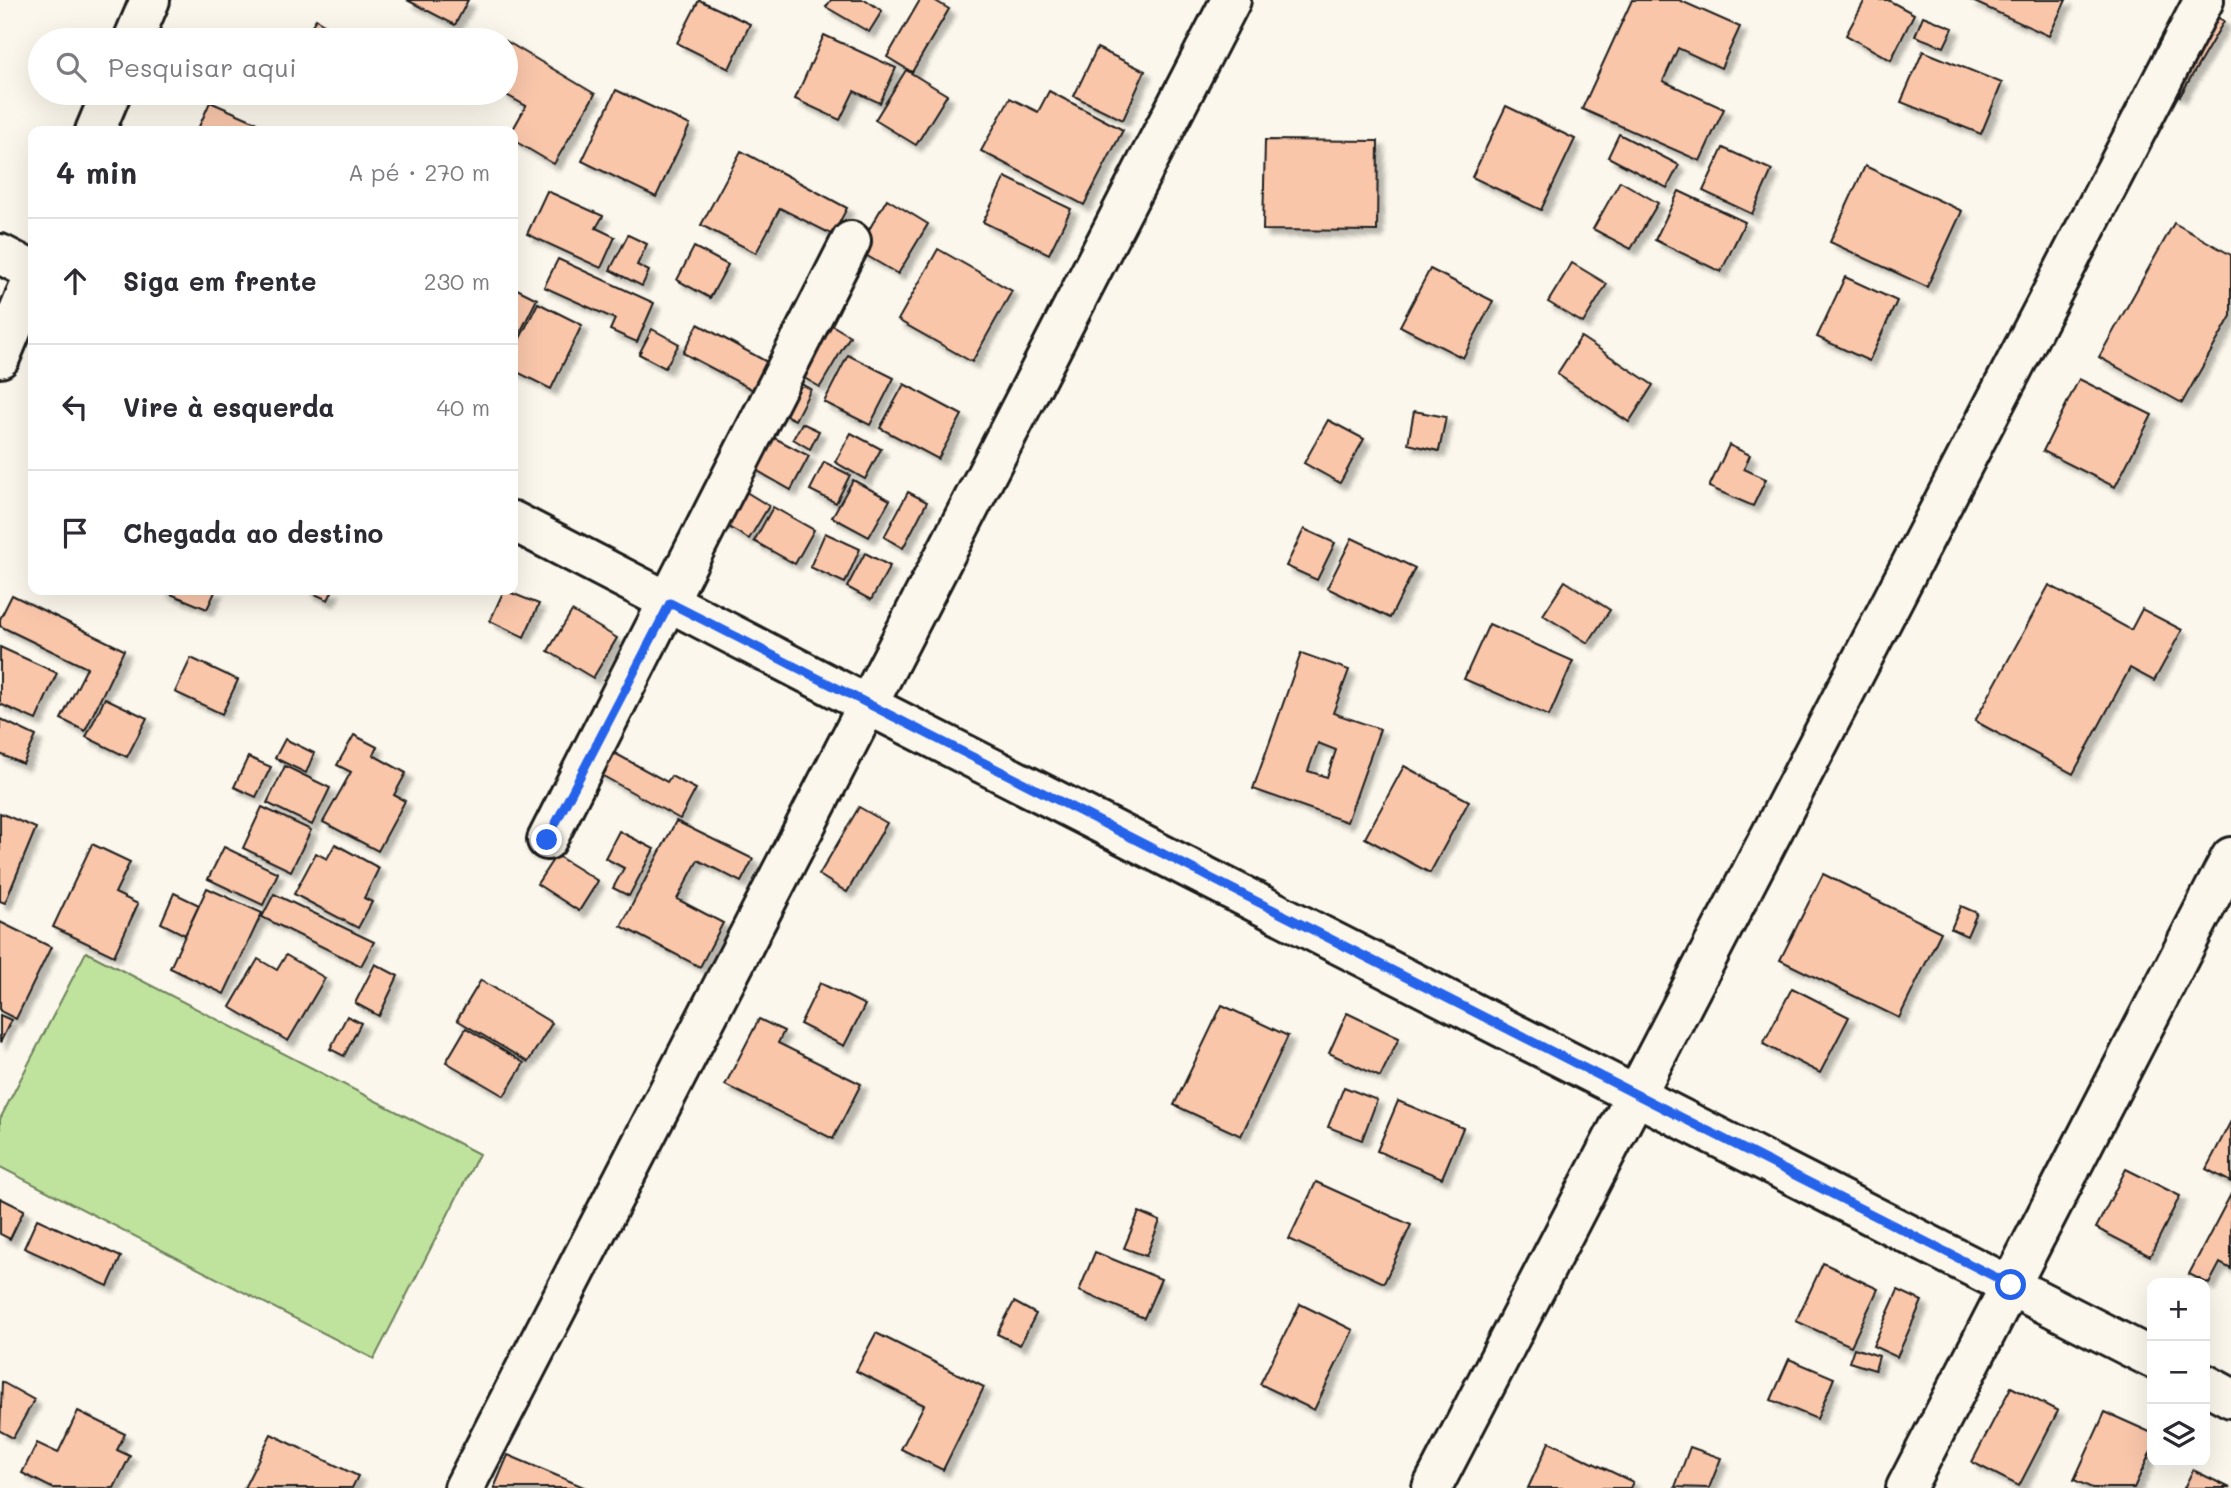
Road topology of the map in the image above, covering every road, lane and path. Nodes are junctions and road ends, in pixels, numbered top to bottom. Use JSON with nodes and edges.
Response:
{"nodes":[{"id":1,"x":150,"y":0,"type":"edge"},
{"id":2,"x":1231,"y":0,"type":"edge"},
{"id":3,"x":2204,"y":0,"type":"edge"},
{"id":4,"x":138,"y":28,"type":"edge"},
{"id":5,"x":106,"y":105,"type":"edge"},
{"id":6,"x":97,"y":126,"type":"edge"},
{"id":7,"x":850,"y":241,"type":"dead end"},
{"id":8,"x":0,"y":254,"type":"edge"},
{"id":9,"x":28,"y":268,"type":"edge"},
{"id":10,"x":28,"y":290,"type":"edge"},
{"id":11,"x":0,"y":358,"type":"edge"},
{"id":12,"x":518,"y":524,"type":"edge"},
{"id":13,"x":670,"y":603,"type":"junction"},
{"id":14,"x":868,"y":705,"type":"junction"},
{"id":15,"x":547,"y":840,"type":"dead end"},
{"id":16,"x":2231,"y":857,"type":"edge"},
{"id":17,"x":1637,"y":1093,"type":"junction"},
{"id":18,"x":2011,"y":1285,"type":"junction"},
{"id":19,"x":2147,"y":1354,"type":"edge"},
{"id":20,"x":2210,"y":1387,"type":"edge"},
{"id":21,"x":2231,"y":1398,"type":"edge"},
{"id":22,"x":464,"y":1488,"type":"edge"},
{"id":23,"x":1432,"y":1488,"type":"edge"},
{"id":24,"x":1906,"y":1488,"type":"edge"}],
"edges":[{"from":1,"to":4,"type":"street"},
{"from":2,"to":14,"type":"street"},
{"from":3,"to":17,"type":"street"},
{"from":5,"to":6,"type":"street"},
{"from":7,"to":13,"type":"street"},
{"from":8,"to":9,"type":"street"},
{"from":10,"to":11,"type":"street"},
{"from":12,"to":13,"type":"street"},
{"from":13,"to":14,"type":"street"},
{"from":13,"to":15,"type":"street"},
{"from":14,"to":17,"type":"street"},
{"from":14,"to":22,"type":"street"},
{"from":16,"to":18,"type":"street"},
{"from":17,"to":18,"type":"street"},
{"from":17,"to":23,"type":"street"},
{"from":18,"to":19,"type":"street"},
{"from":18,"to":24,"type":"street"},
{"from":20,"to":21,"type":"street"}]}
